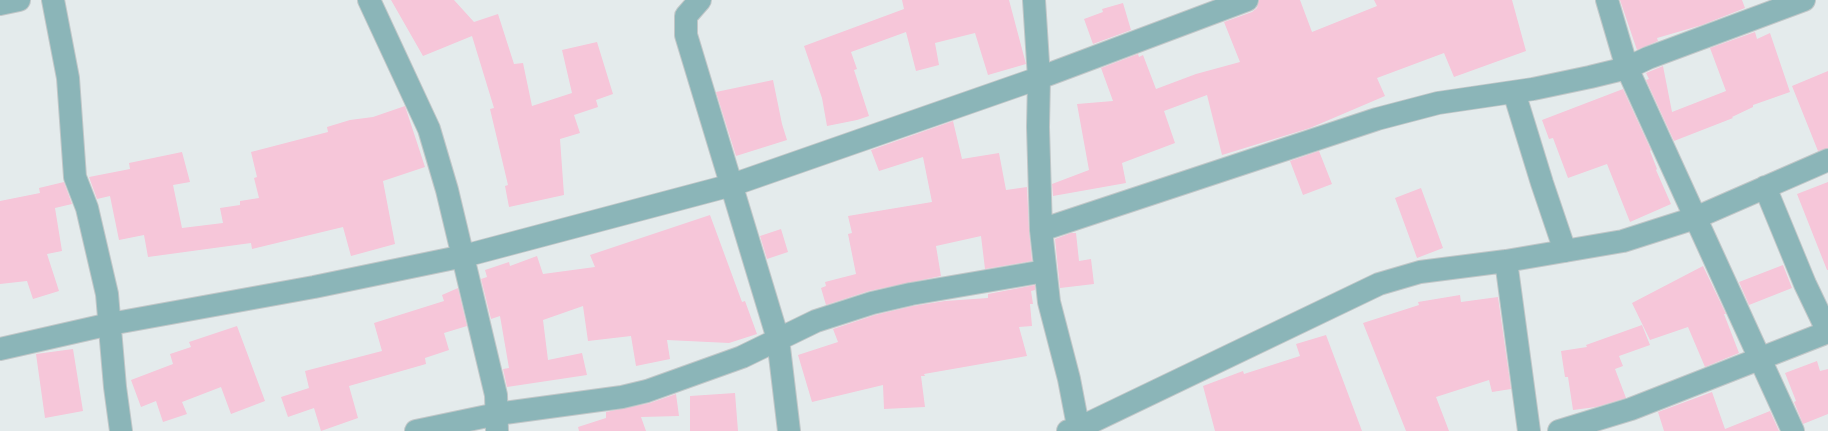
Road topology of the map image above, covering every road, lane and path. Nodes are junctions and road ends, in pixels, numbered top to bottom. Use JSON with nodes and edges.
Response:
{"nodes":[{"id":1,"x":19,"y":0,"type":"edge"},
{"id":2,"x":53,"y":0,"type":"edge"},
{"id":3,"x":370,"y":0,"type":"edge"},
{"id":4,"x":700,"y":0,"type":"edge"},
{"id":5,"x":1034,"y":0,"type":"edge"},
{"id":6,"x":1247,"y":0,"type":"edge"},
{"id":7,"x":1607,"y":0,"type":"edge"},
{"id":8,"x":1804,"y":0,"type":"edge"},
{"id":9,"x":0,"y":4,"type":"edge"},
{"id":10,"x":1627,"y":68,"type":"junction"},
{"id":11,"x":1039,"y":78,"type":"junction"},
{"id":12,"x":1514,"y":92,"type":"junction"},
{"id":13,"x":1828,"y":160,"type":"edge"},
{"id":14,"x":732,"y":185,"type":"junction"},
{"id":15,"x":1765,"y":187,"type":"junction"},
{"id":16,"x":1695,"y":218,"type":"junction"},
{"id":17,"x":1040,"y":230,"type":"junction"},
{"id":18,"x":1565,"y":251,"type":"junction"},
{"id":19,"x":464,"y":256,"type":"junction"},
{"id":20,"x":1506,"y":262,"type":"junction"},
{"id":21,"x":1045,"y":271,"type":"junction"},
{"id":22,"x":110,"y":324,"type":"junction"},
{"id":23,"x":778,"y":339,"type":"junction"},
{"id":24,"x":0,"y":349,"type":"edge"},
{"id":25,"x":1761,"y":358,"type":"junction"},
{"id":26,"x":497,"y":423,"type":"edge"},
{"id":27,"x":1075,"y":430,"type":"edge"},
{"id":28,"x":121,"y":431,"type":"edge"},
{"id":29,"x":416,"y":431,"type":"edge"},
{"id":30,"x":789,"y":431,"type":"edge"},
{"id":31,"x":1530,"y":431,"type":"edge"},
{"id":32,"x":1559,"y":431,"type":"edge"},
{"id":33,"x":1793,"y":431,"type":"edge"}],
"edges":[{"from":1,"to":9,"type":"street"},
{"from":2,"to":22,"type":"street"},
{"from":3,"to":19,"type":"street"},
{"from":4,"to":14,"type":"street"},
{"from":5,"to":11,"type":"street"},
{"from":6,"to":11,"type":"street"},
{"from":7,"to":10,"type":"street"},
{"from":8,"to":10,"type":"street"},
{"from":10,"to":12,"type":"street"},
{"from":10,"to":16,"type":"street"},
{"from":11,"to":14,"type":"street"},
{"from":11,"to":17,"type":"street"},
{"from":12,"to":17,"type":"street"},
{"from":12,"to":18,"type":"street"},
{"from":13,"to":15,"type":"street"},
{"from":14,"to":19,"type":"street"},
{"from":14,"to":23,"type":"street"},
{"from":15,"to":16,"type":"street"},
{"from":15,"to":25,"type":"street"},
{"from":16,"to":18,"type":"street"},
{"from":16,"to":25,"type":"street"},
{"from":17,"to":21,"type":"street"},
{"from":18,"to":20,"type":"street"},
{"from":19,"to":22,"type":"street"},
{"from":19,"to":26,"type":"street"},
{"from":20,"to":27,"type":"street"},
{"from":20,"to":31,"type":"street"},
{"from":21,"to":23,"type":"street"},
{"from":21,"to":27,"type":"street"},
{"from":22,"to":24,"type":"street"},
{"from":22,"to":28,"type":"street"},
{"from":23,"to":26,"type":"street"},
{"from":23,"to":30,"type":"street"},
{"from":25,"to":32,"type":"street"},
{"from":25,"to":33,"type":"street"},
{"from":26,"to":29,"type":"street"}]}
